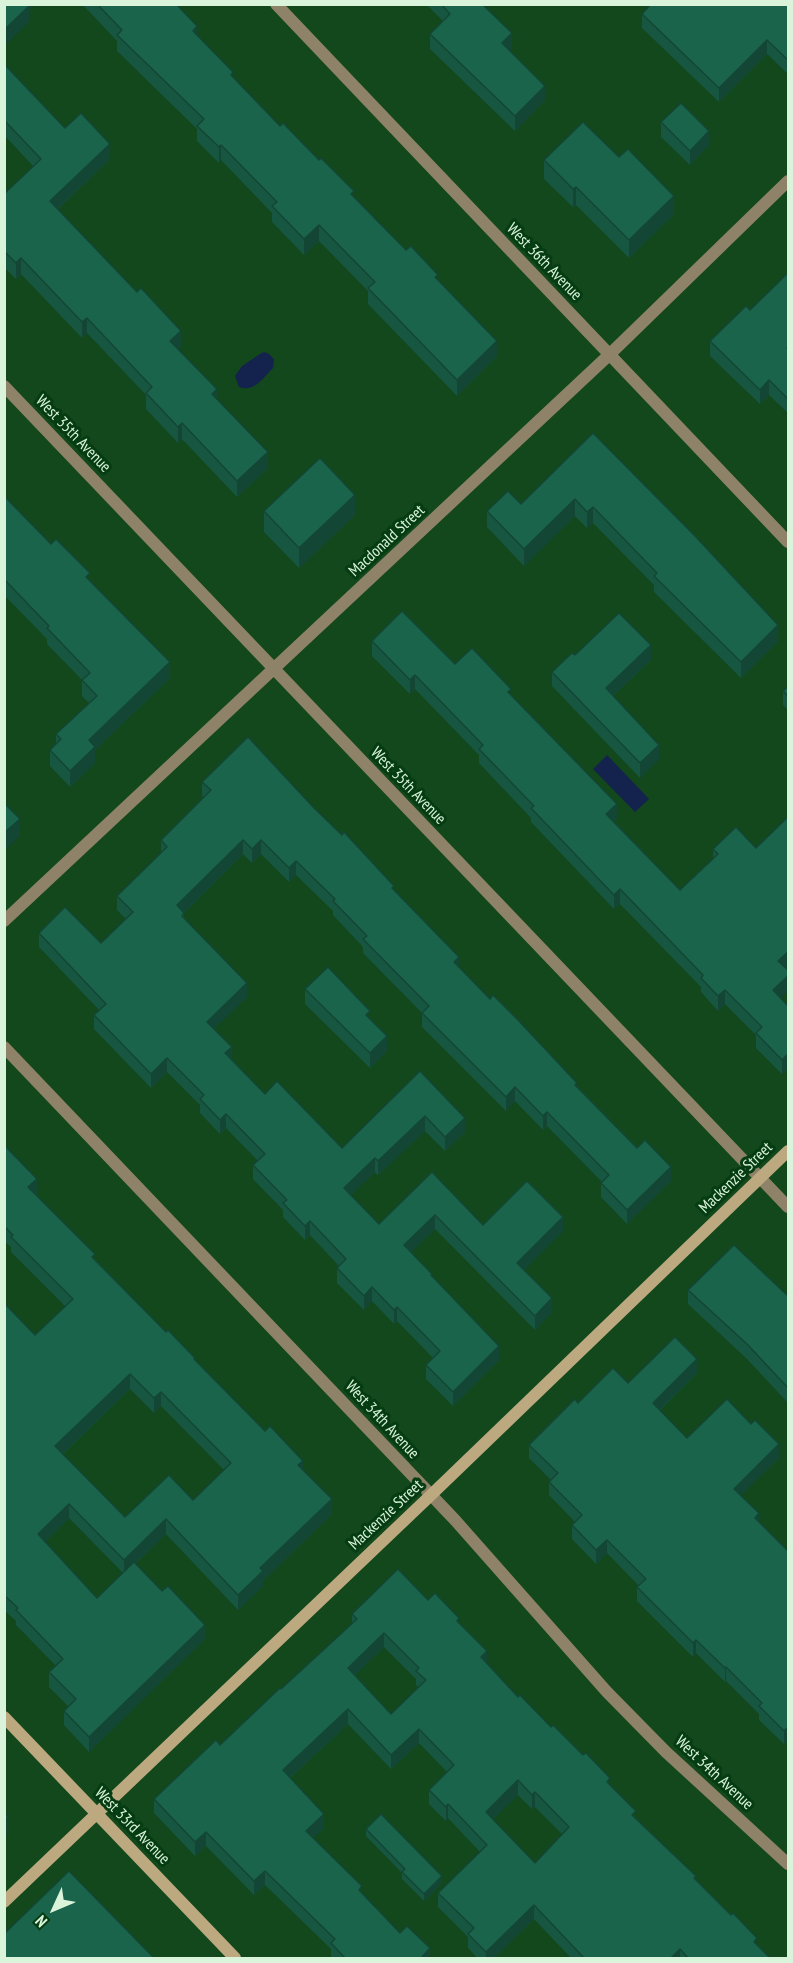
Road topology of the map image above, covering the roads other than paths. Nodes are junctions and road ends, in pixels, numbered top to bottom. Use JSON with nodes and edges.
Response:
{"nodes":[{"id":1,"x":276,"y":4,"type":"edge"},
{"id":2,"x":789,"y":181,"type":"edge"},
{"id":3,"x":609,"y":355,"type":"junction"},
{"id":4,"x":4,"y":386,"type":"edge"},
{"id":5,"x":789,"y":542,"type":"edge"},
{"id":6,"x":274,"y":669,"type":"junction"},
{"id":7,"x":4,"y":921,"type":"edge"},
{"id":8,"x":4,"y":1047,"type":"edge"},
{"id":9,"x":789,"y":1151,"type":"edge"},
{"id":10,"x":761,"y":1178,"type":"junction"},
{"id":11,"x":789,"y":1207,"type":"edge"},
{"id":12,"x":431,"y":1495,"type":"junction"},
{"id":13,"x":4,"y":1717,"type":"edge"},
{"id":14,"x":97,"y":1814,"type":"junction"},
{"id":15,"x":789,"y":1864,"type":"edge"},
{"id":16,"x":4,"y":1902,"type":"edge"},
{"id":17,"x":235,"y":1959,"type":"edge"}],
"edges":[{"from":1,"to":3,"type":"street","name":"West 36th Avenue"},
{"from":2,"to":3,"type":"street","name":"Macdonald Street"},
{"from":3,"to":5,"type":"street","name":"West 36th Avenue"},
{"from":3,"to":6,"type":"street","name":"Macdonald Street"},
{"from":4,"to":6,"type":"street","name":"West 35th Avenue"},
{"from":6,"to":7,"type":"street","name":"Macdonald Street"},
{"from":6,"to":10,"type":"street","name":"West 35th Avenue"},
{"from":8,"to":12,"type":"street","name":"West 34th Avenue"},
{"from":9,"to":10,"type":"street","name":"Mackenzie Street"},
{"from":10,"to":11,"type":"street","name":"West 35th Avenue"},
{"from":10,"to":12,"type":"street","name":"Mackenzie Street"},
{"from":12,"to":14,"type":"street","name":"Mackenzie Street"},
{"from":12,"to":15,"type":"street","name":"West 34th Avenue"},
{"from":13,"to":14,"type":"street","name":"West 33rd Avenue"},
{"from":14,"to":16,"type":"street","name":"Mackenzie Street"},
{"from":14,"to":17,"type":"street","name":"West 33rd Avenue"}]}
